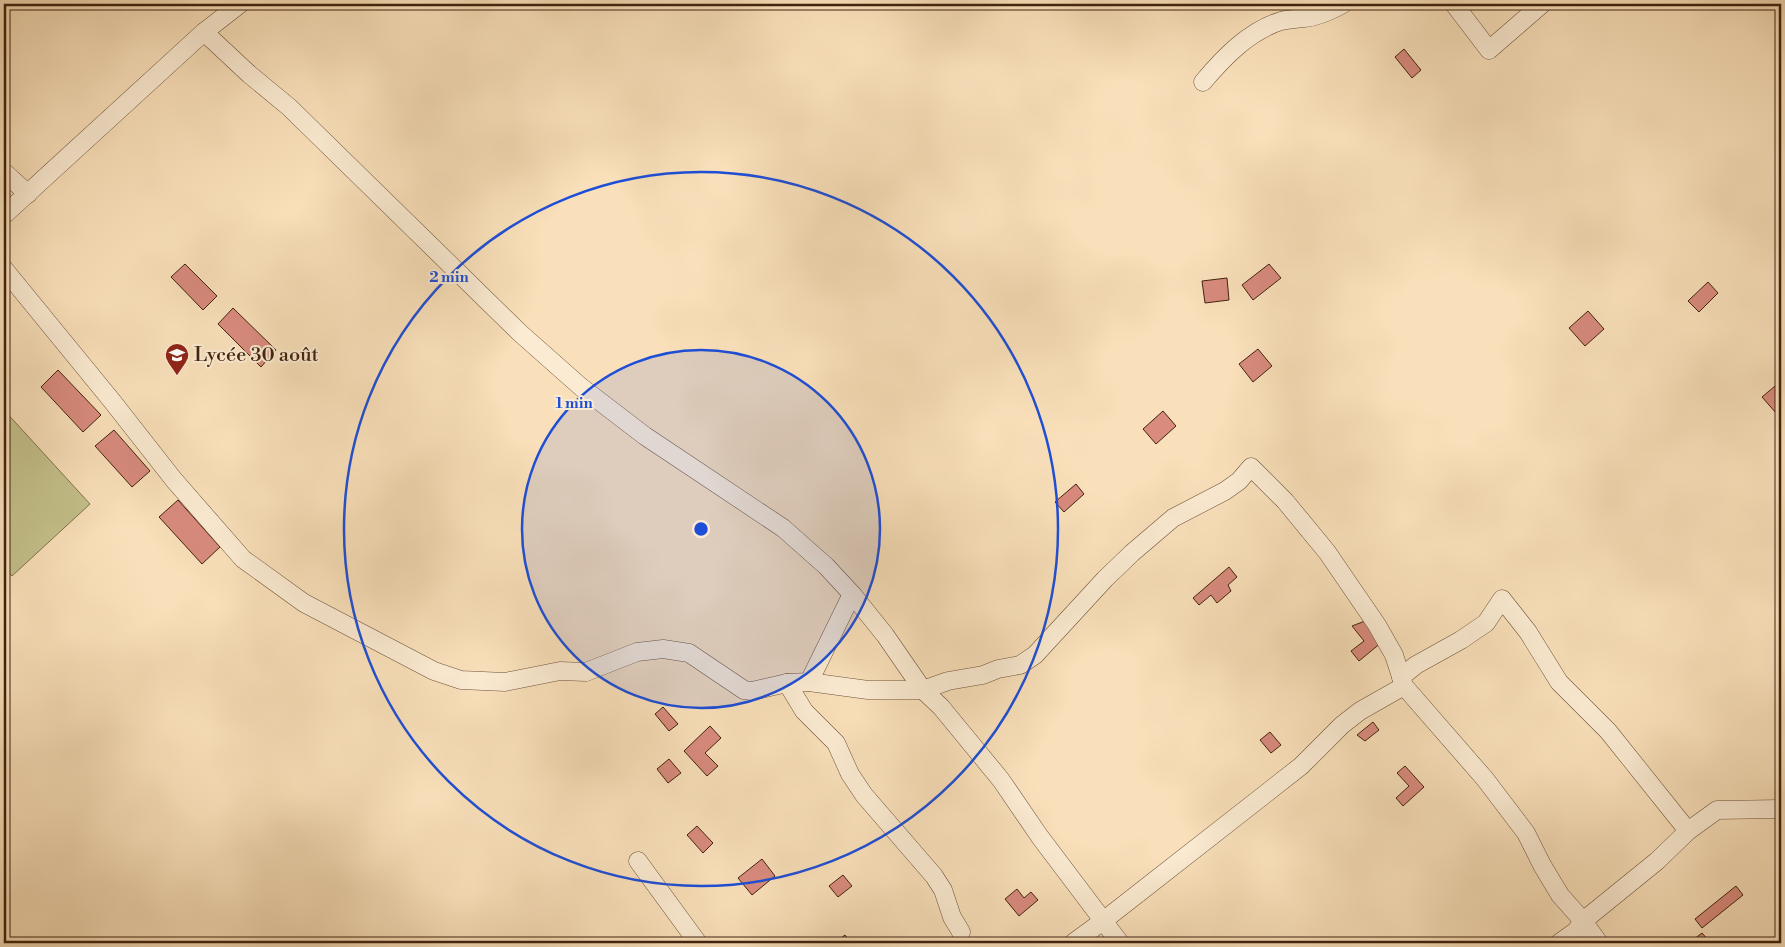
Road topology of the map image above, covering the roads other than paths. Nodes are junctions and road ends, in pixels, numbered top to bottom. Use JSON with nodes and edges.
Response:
{"nodes":[{"id":1,"x":240,"y":4,"type":"edge"},
{"id":2,"x":1343,"y":4,"type":"edge"},
{"id":3,"x":1454,"y":4,"type":"edge"},
{"id":4,"x":1542,"y":4,"type":"edge"},
{"id":5,"x":204,"y":32,"type":"junction"},
{"id":6,"x":1203,"y":82,"type":"dead end"},
{"id":7,"x":4,"y":172,"type":"edge"},
{"id":8,"x":28,"y":194,"type":"junction"},
{"id":9,"x":4,"y":215,"type":"edge"},
{"id":10,"x":4,"y":269,"type":"edge"},
{"id":11,"x":852,"y":594,"type":"junction"},
{"id":12,"x":809,"y":682,"type":"junction"},
{"id":13,"x":1402,"y":682,"type":"junction"},
{"id":14,"x":787,"y":683,"type":"junction"},
{"id":15,"x":923,"y":690,"type":"junction"},
{"id":16,"x":1781,"y":809,"type":"edge"},
{"id":17,"x":1688,"y":831,"type":"junction"},
{"id":18,"x":638,"y":860,"type":"dead end"},
{"id":19,"x":1583,"y":921,"type":"junction"},
{"id":20,"x":1103,"y":922,"type":"junction"},
{"id":21,"x":961,"y":932,"type":"dead end"},
{"id":22,"x":698,"y":943,"type":"edge"},
{"id":23,"x":1073,"y":943,"type":"edge"},
{"id":24,"x":1120,"y":943,"type":"edge"},
{"id":25,"x":1559,"y":943,"type":"edge"},
{"id":26,"x":1599,"y":943,"type":"edge"}],
"edges":[{"from":1,"to":5,"type":"street"},
{"from":2,"to":6,"type":"street"},
{"from":3,"to":4,"type":"street"},
{"from":5,"to":8,"type":"street"},
{"from":5,"to":11,"type":"street"},
{"from":7,"to":8,"type":"street"},
{"from":8,"to":9,"type":"street"},
{"from":10,"to":14,"type":"street"},
{"from":11,"to":12,"type":"street"},
{"from":11,"to":15,"type":"street"},
{"from":12,"to":14,"type":"street"},
{"from":12,"to":15,"type":"street"},
{"from":13,"to":15,"type":"street"},
{"from":13,"to":17,"type":"street"},
{"from":13,"to":19,"type":"street"},
{"from":13,"to":20,"type":"street"},
{"from":14,"to":21,"type":"street"},
{"from":15,"to":20,"type":"street"},
{"from":16,"to":17,"type":"street"},
{"from":17,"to":19,"type":"street"},
{"from":18,"to":22,"type":"street"},
{"from":19,"to":25,"type":"street"},
{"from":19,"to":26,"type":"street"},
{"from":20,"to":23,"type":"street"},
{"from":20,"to":24,"type":"street"}]}
